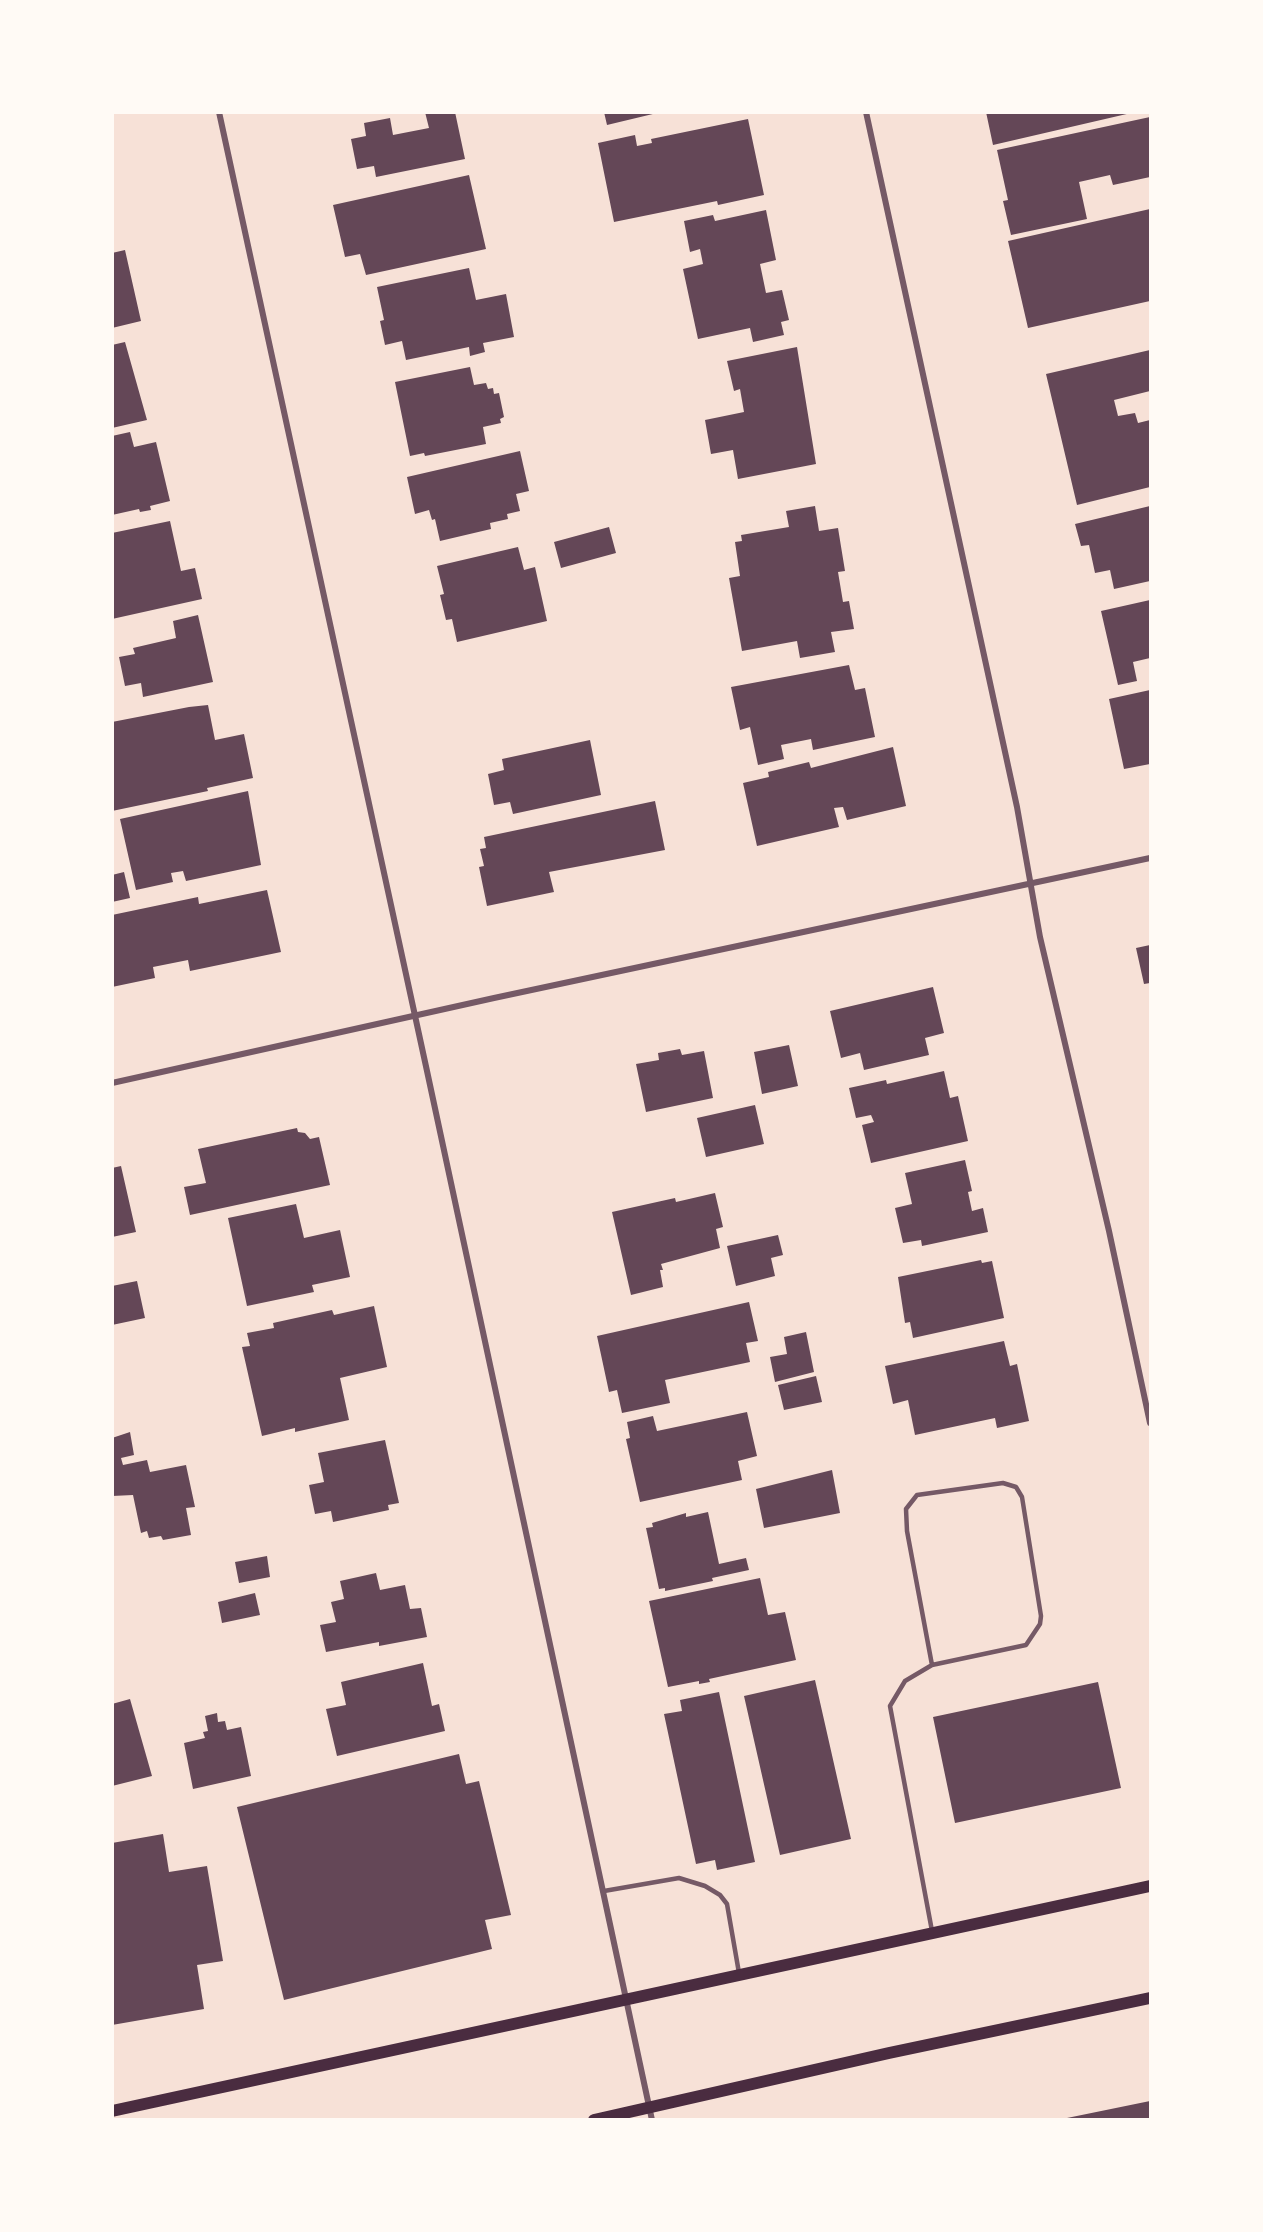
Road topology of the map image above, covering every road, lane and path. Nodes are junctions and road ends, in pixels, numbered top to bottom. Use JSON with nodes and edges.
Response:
{"nodes":[{"id":1,"x":219,"y":112,"type":"edge"},
{"id":2,"x":866,"y":112,"type":"edge"},
{"id":3,"x":1150,"y":858,"type":"edge"},
{"id":4,"x":1029,"y":884,"type":"junction"},
{"id":5,"x":415,"y":1016,"type":"junction"},
{"id":6,"x":112,"y":1083,"type":"edge"},
{"id":7,"x":1150,"y":1423,"type":"edge"},
{"id":8,"x":932,"y":1665,"type":"junction"},
{"id":9,"x":1150,"y":1886,"type":"edge"},
{"id":10,"x":603,"y":1891,"type":"junction"},
{"id":11,"x":932,"y":1934,"type":"junction"},
{"id":12,"x":740,"y":1976,"type":"junction"},
{"id":13,"x":1150,"y":1998,"type":"edge"},
{"id":14,"x":627,"y":2001,"type":"junction"},
{"id":15,"x":112,"y":2111,"type":"edge"},
{"id":16,"x":650,"y":2114,"type":"edge"},
{"id":17,"x":594,"y":2120,"type":"edge"}],
"edges":[{"from":1,"to":5,"type":"street"},
{"from":2,"to":4,"type":"street"},
{"from":3,"to":4,"type":"street"},
{"from":4,"to":5,"type":"street"},
{"from":4,"to":7,"type":"street"},
{"from":5,"to":6,"type":"street"},
{"from":5,"to":10,"type":"street"},
{"from":8,"to":8,"type":"lane"},
{"from":8,"to":11,"type":"lane"},
{"from":9,"to":11,"type":"main road"},
{"from":10,"to":12,"type":"lane"},
{"from":10,"to":14,"type":"street"},
{"from":11,"to":12,"type":"main road"},
{"from":12,"to":14,"type":"main road"},
{"from":13,"to":16,"type":"main road"},
{"from":14,"to":15,"type":"main road"},
{"from":14,"to":16,"type":"street"},
{"from":16,"to":17,"type":"main road"}]}
